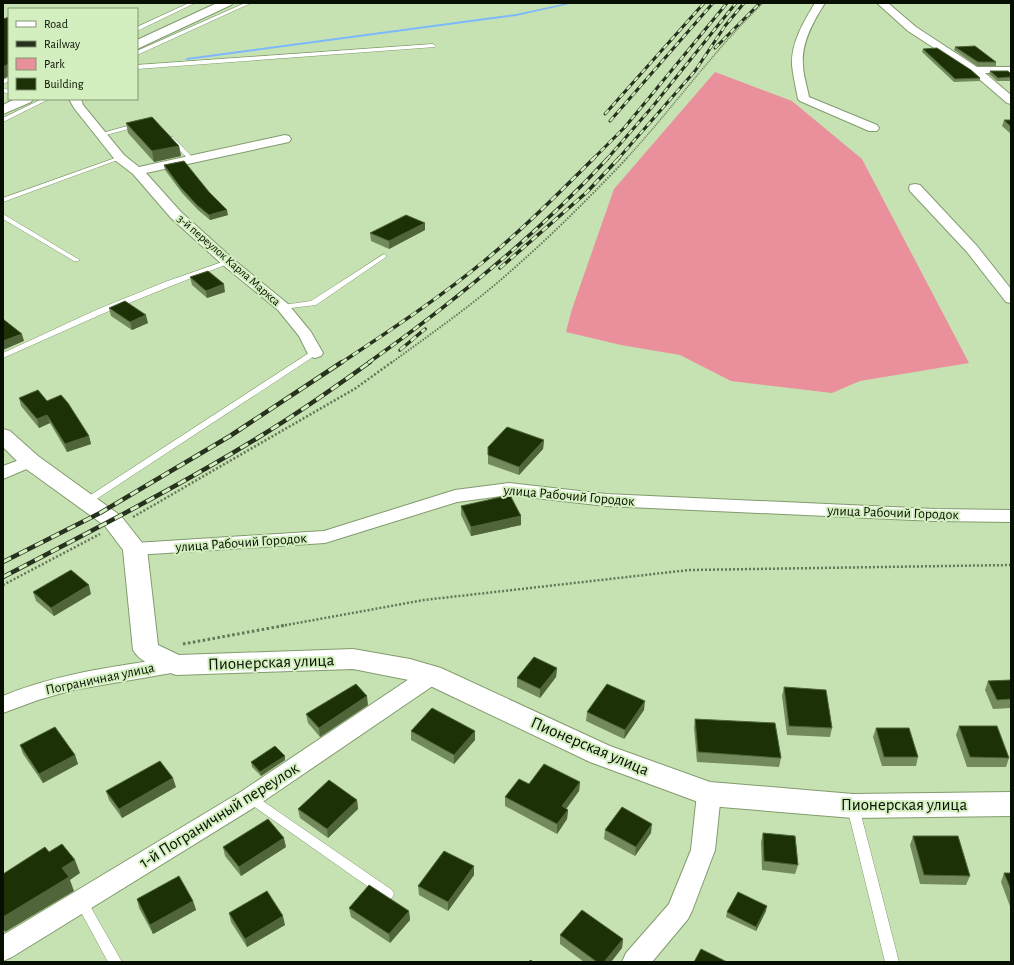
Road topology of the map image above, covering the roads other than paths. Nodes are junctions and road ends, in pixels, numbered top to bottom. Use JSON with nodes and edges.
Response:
{"nodes":[{"id":1,"x":193,"y":3,"type":"edge"},
{"id":2,"x":226,"y":3,"type":"edge"},
{"id":3,"x":249,"y":3,"type":"edge"},
{"id":4,"x":820,"y":3,"type":"edge"},
{"id":5,"x":882,"y":3,"type":"edge"},
{"id":6,"x":138,"y":28,"type":"edge"},
{"id":7,"x":138,"y":45,"type":"edge"},
{"id":8,"x":433,"y":46,"type":"dead end"},
{"id":9,"x":138,"y":53,"type":"edge"},
{"id":10,"x":138,"y":67,"type":"edge"},
{"id":11,"x":975,"y":70,"type":"junction"},
{"id":12,"x":1011,"y":70,"type":"edge"},
{"id":13,"x":24,"y":100,"type":"edge"},
{"id":14,"x":44,"y":100,"type":"edge"},
{"id":15,"x":75,"y":100,"type":"edge"},
{"id":16,"x":1011,"y":101,"type":"edge"},
{"id":17,"x":3,"y":110,"type":"edge"},
{"id":18,"x":3,"y":120,"type":"edge"},
{"id":19,"x":148,"y":123,"type":"edge"},
{"id":20,"x":873,"y":128,"type":"dead end"},
{"id":21,"x":166,"y":132,"type":"edge"},
{"id":22,"x":102,"y":134,"type":"junction"},
{"id":23,"x":285,"y":139,"type":"dead end"},
{"id":24,"x":120,"y":158,"type":"junction"},
{"id":25,"x":191,"y":159,"type":"junction"},
{"id":26,"x":137,"y":171,"type":"junction"},
{"id":27,"x":916,"y":188,"type":"dead end"},
{"id":28,"x":3,"y":200,"type":"edge"},
{"id":29,"x":3,"y":216,"type":"edge"},
{"id":30,"x":384,"y":256,"type":"dead end"},
{"id":31,"x":76,"y":260,"type":"dead end"},
{"id":32,"x":228,"y":262,"type":"junction"},
{"id":33,"x":1011,"y":299,"type":"edge"},
{"id":34,"x":283,"y":307,"type":"junction"},
{"id":35,"x":315,"y":353,"type":"joint"},
{"id":36,"x":3,"y":356,"type":"edge"},
{"id":37,"x":3,"y":435,"type":"edge"},
{"id":38,"x":30,"y":461,"type":"junction"},
{"id":39,"x":3,"y":472,"type":"edge"},
{"id":40,"x":86,"y":502,"type":"junction"},
{"id":41,"x":1011,"y":516,"type":"edge"},
{"id":42,"x":135,"y":550,"type":"junction"},
{"id":43,"x":176,"y":665,"type":"junction"},
{"id":44,"x":432,"y":675,"type":"junction"},
{"id":45,"x":3,"y":705,"type":"edge"},
{"id":46,"x":709,"y":794,"type":"junction"},
{"id":47,"x":250,"y":798,"type":"junction"},
{"id":48,"x":1011,"y":804,"type":"edge"},
{"id":49,"x":853,"y":806,"type":"junction"},
{"id":50,"x":388,"y":894,"type":"dead end"},
{"id":51,"x":81,"y":901,"type":"junction"},
{"id":52,"x":3,"y":949,"type":"edge"},
{"id":53,"x":115,"y":962,"type":"edge"},
{"id":54,"x":635,"y":962,"type":"edge"},
{"id":55,"x":892,"y":962,"type":"edge"}],
"edges":[{"from":1,"to":6,"type":"lane"},
{"from":2,"to":7,"type":"street"},
{"from":3,"to":9,"type":"lane"},
{"from":4,"to":20,"type":"street"},
{"from":5,"to":11,"type":"street"},
{"from":8,"to":10,"type":"lane"},
{"from":11,"to":12,"type":"street"},
{"from":11,"to":16,"type":"street"},
{"from":13,"to":17,"type":"street"},
{"from":14,"to":18,"type":"lane"},
{"from":15,"to":22,"type":"street","name":"3-й переулок Карла Маркса"},
{"from":19,"to":22,"type":"lane"},
{"from":21,"to":25,"type":"lane"},
{"from":22,"to":24,"type":"street","name":"3-й переулок Карла Маркса"},
{"from":23,"to":25,"type":"street"},
{"from":24,"to":26,"type":"street","name":"3-й переулок Карла Маркса"},
{"from":24,"to":28,"type":"lane"},
{"from":25,"to":26,"type":"street"},
{"from":26,"to":32,"type":"street","name":"3-й переулок Карла Маркса"},
{"from":27,"to":33,"type":"street"},
{"from":29,"to":31,"type":"lane"},
{"from":30,"to":34,"type":"lane"},
{"from":32,"to":34,"type":"street","name":"3-й переулок Карла Маркса"},
{"from":32,"to":36,"type":"lane"},
{"from":34,"to":35,"type":"street","name":"3-й переулок Карла Маркса"},
{"from":35,"to":40,"type":"lane"},
{"from":37,"to":38,"type":"street"},
{"from":38,"to":39,"type":"street"},
{"from":38,"to":40,"type":"street"},
{"from":40,"to":42,"type":"street"},
{"from":41,"to":42,"type":"street","name":"улица Рабочий Городок"},
{"from":42,"to":43,"type":"street"},
{"from":43,"to":44,"type":"street","name":"Пионерская улица"},
{"from":43,"to":45,"type":"street","name":"Пограничная улица"},
{"from":44,"to":46,"type":"street","name":"Пионерская улица"},
{"from":44,"to":47,"type":"street","name":"1-й Пограничный переулок"},
{"from":46,"to":49,"type":"street","name":"Пионерская улица"},
{"from":46,"to":54,"type":"street"},
{"from":47,"to":50,"type":"lane"},
{"from":47,"to":51,"type":"street","name":"1-й Пограничный переулок"},
{"from":48,"to":49,"type":"street","name":"Пионерская улица"},
{"from":49,"to":55,"type":"lane"},
{"from":51,"to":52,"type":"street","name":"1-й Пограничный переулок"},
{"from":51,"to":53,"type":"lane"}]}
